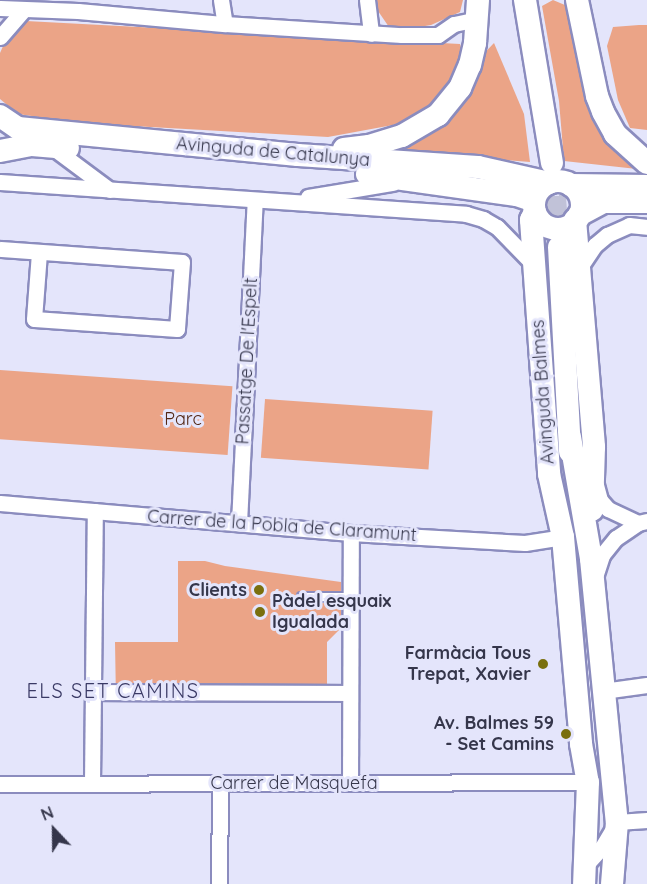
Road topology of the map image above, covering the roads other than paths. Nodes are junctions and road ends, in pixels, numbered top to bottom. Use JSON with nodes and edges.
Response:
{"nodes":[{"id":1,"x":221,"y":0,"type":"edge"},
{"id":2,"x":367,"y":0,"type":"edge"},
{"id":3,"x":577,"y":0,"type":"edge"},
{"id":4,"x":77,"y":6,"type":"edge"},
{"id":5,"x":529,"y":7,"type":"edge"},
{"id":6,"x":0,"y":8,"type":"edge"},
{"id":7,"x":477,"y":9,"type":"edge"},
{"id":8,"x":23,"y":10,"type":"junction"},
{"id":9,"x":225,"y":24,"type":"junction"},
{"id":10,"x":371,"y":34,"type":"junction"},
{"id":11,"x":0,"y":37,"type":"edge"},
{"id":12,"x":0,"y":117,"type":"edge"},
{"id":13,"x":0,"y":144,"type":"edge"},
{"id":14,"x":52,"y":147,"type":"junction"},
{"id":15,"x":0,"y":151,"type":"edge"},
{"id":16,"x":298,"y":155,"type":"junction"},
{"id":17,"x":647,"y":162,"type":"edge"},
{"id":18,"x":550,"y":173,"type":"junction"},
{"id":19,"x":413,"y":180,"type":"junction"},
{"id":20,"x":0,"y":182,"type":"edge"},
{"id":21,"x":572,"y":185,"type":"junction"},
{"id":22,"x":647,"y":186,"type":"edge"},
{"id":23,"x":110,"y":190,"type":"junction"},
{"id":24,"x":255,"y":200,"type":"junction"},
{"id":25,"x":278,"y":202,"type":"junction"},
{"id":26,"x":647,"y":202,"type":"edge"},
{"id":27,"x":535,"y":206,"type":"junction"},
{"id":28,"x":577,"y":218,"type":"junction"},
{"id":29,"x":647,"y":226,"type":"edge"},
{"id":30,"x":559,"y":247,"type":"tunnel mouth"},
{"id":31,"x":0,"y":249,"type":"edge"},
{"id":32,"x":39,"y":252,"type":"junction"},
{"id":33,"x":533,"y":264,"type":"junction"},
{"id":34,"x":578,"y":270,"type":"junction"},
{"id":35,"x":570,"y":437,"type":"junction"},
{"id":36,"x":594,"y":477,"type":"junction"},
{"id":37,"x":0,"y":503,"type":"edge"},
{"id":38,"x":95,"y":511,"type":"junction"},
{"id":39,"x":642,"y":522,"type":"edge"},
{"id":40,"x":239,"y":523,"type":"junction"},
{"id":41,"x":351,"y":533,"type":"junction"},
{"id":42,"x":563,"y":537,"type":"junction"},
{"id":43,"x":591,"y":559,"type":"junction"},
{"id":44,"x":567,"y":572,"type":"junction"},
{"id":45,"x":592,"y":586,"type":"junction"},
{"id":46,"x":302,"y":597,"type":"dead end"},
{"id":47,"x":350,"y":597,"type":"junction"},
{"id":48,"x":647,"y":685,"type":"edge"},
{"id":49,"x":603,"y":691,"type":"junction"},
{"id":50,"x":92,"y":692,"type":"junction"},
{"id":51,"x":348,"y":693,"type":"junction"},
{"id":52,"x":350,"y":782,"type":"junction"},
{"id":53,"x":588,"y":782,"type":"junction"},
{"id":54,"x":92,"y":783,"type":"junction"},
{"id":55,"x":220,"y":783,"type":"junction"},
{"id":56,"x":0,"y":784,"type":"edge"},
{"id":57,"x":647,"y":820,"type":"edge"},
{"id":58,"x":617,"y":822,"type":"junction"},
{"id":59,"x":584,"y":875,"type":"edge"},
{"id":60,"x":219,"y":884,"type":"edge"},
{"id":61,"x":612,"y":884,"type":"edge"}],
"edges":[{"from":1,"to":9,"type":"street"},
{"from":2,"to":10,"type":"street"},
{"from":3,"to":17,"type":"street"},
{"from":4,"to":8,"type":"street"},
{"from":4,"to":9,"type":"street"},
{"from":5,"to":18,"type":"street"},
{"from":6,"to":8,"type":"street"},
{"from":7,"to":10,"type":"street"},
{"from":7,"to":16,"type":"street"},
{"from":8,"to":11,"type":"street"},
{"from":9,"to":10,"type":"street"},
{"from":12,"to":13,"type":"street"},
{"from":12,"to":16,"type":"street","name":"Avinguda de Catalunya"},
{"from":14,"to":15,"type":"street","name":"Avinguda de Catalunya"},
{"from":14,"to":19,"type":"street","name":"Avinguda de Catalunya"},
{"from":14,"to":23,"type":"street"},
{"from":16,"to":18,"type":"street","name":"Avinguda de Catalunya"},
{"from":18,"to":21,"type":"street"},
{"from":18,"to":27,"type":"street"},
{"from":19,"to":25,"type":"street"},
{"from":19,"to":27,"type":"street","name":"Avinguda de Catalunya"},
{"from":20,"to":23,"type":"street"},
{"from":21,"to":22,"type":"street"},
{"from":21,"to":28,"type":"street"},
{"from":23,"to":24,"type":"street"},
{"from":24,"to":25,"type":"street"},
{"from":24,"to":40,"type":"street","name":"Passatge De l'Espelt"},
{"from":25,"to":33,"type":"street"},
{"from":26,"to":28,"type":"street"},
{"from":27,"to":28,"type":"street"},
{"from":27,"to":33,"type":"street","name":"Avinguda Balmes"},
{"from":28,"to":34,"type":"street","name":"Avinguda Balmes"},
{"from":29,"to":34,"type":"street"},
{"from":30,"to":35,"type":"street"},
{"from":31,"to":32,"type":"street"},
{"from":32,"to":32,"type":"street"},
{"from":33,"to":42,"type":"street","name":"Avinguda Balmes"},
{"from":34,"to":36,"type":"street","name":"Avinguda Balmes"},
{"from":35,"to":43,"type":"street","name":"Avinguda Balmes"},
{"from":35,"to":44,"type":"street","name":"Avinguda Balmes"},
{"from":36,"to":39,"type":"street"},
{"from":36,"to":43,"type":"street","name":"Avinguda Balmes"},
{"from":37,"to":38,"type":"street","name":"Carrer de la Pobla de Claramunt"},
{"from":38,"to":40,"type":"street","name":"Carrer de la Pobla de Claramunt"},
{"from":38,"to":50,"type":"street"},
{"from":39,"to":45,"type":"street"},
{"from":40,"to":41,"type":"street","name":"Carrer de la Pobla de Claramunt"},
{"from":41,"to":42,"type":"street","name":"Carrer de la Pobla de Claramunt"},
{"from":41,"to":47,"type":"street"},
{"from":42,"to":44,"type":"street","name":"Avinguda Balmes"},
{"from":43,"to":45,"type":"street","name":"Avinguda Balmes"},
{"from":44,"to":53,"type":"street","name":"Avinguda Balmes"},
{"from":45,"to":49,"type":"street","name":"Avinguda Balmes"},
{"from":46,"to":47,"type":"lane"},
{"from":47,"to":51,"type":"street"},
{"from":48,"to":49,"type":"street"},
{"from":49,"to":58,"type":"street","name":"Avinguda Balmes"},
{"from":50,"to":51,"type":"street"},
{"from":50,"to":54,"type":"street"},
{"from":51,"to":52,"type":"street"},
{"from":52,"to":53,"type":"street","name":"Carrer de Masquefa"},
{"from":52,"to":55,"type":"street","name":"Carrer de Masquefa"},
{"from":53,"to":59,"type":"street","name":"Avinguda Balmes"},
{"from":54,"to":55,"type":"street","name":"Carrer de Masquefa"},
{"from":54,"to":56,"type":"street","name":"Carrer de Masquefa"},
{"from":55,"to":60,"type":"street"},
{"from":57,"to":58,"type":"street"},
{"from":58,"to":59,"type":"street"},
{"from":58,"to":61,"type":"street","name":"Avinguda Balmes"}]}
